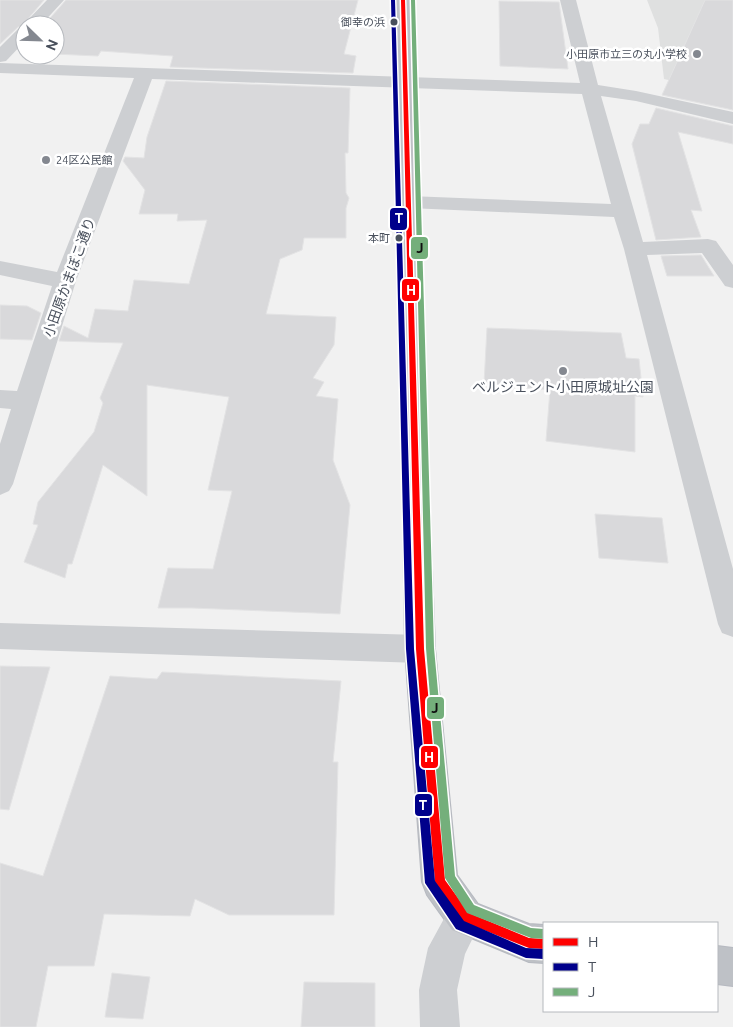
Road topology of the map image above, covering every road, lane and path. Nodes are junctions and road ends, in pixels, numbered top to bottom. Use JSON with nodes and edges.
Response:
{"nodes":[{"id":1,"x":56,"y":0,"type":"edge"},
{"id":2,"x":403,"y":0,"type":"edge"},
{"id":3,"x":568,"y":0,"type":"edge"},
{"id":4,"x":42,"y":15,"type":"edge"},
{"id":5,"x":15,"y":42,"type":"edge"},
{"id":6,"x":0,"y":58,"type":"edge"},
{"id":7,"x":0,"y":68,"type":"edge"},
{"id":8,"x":145,"y":72,"type":"junction"},
{"id":9,"x":405,"y":82,"type":"junction"},
{"id":10,"x":591,"y":89,"type":"junction"},
{"id":11,"x":733,"y":118,"type":"edge"},
{"id":12,"x":409,"y":202,"type":"junction"},
{"id":13,"x":622,"y":211,"type":"junction"},
{"id":14,"x":635,"y":249,"type":"junction"},
{"id":15,"x":0,"y":268,"type":"edge"},
{"id":16,"x":65,"y":281,"type":"junction"},
{"id":17,"x":733,"y":281,"type":"edge"},
{"id":18,"x":0,"y":399,"type":"edge"},
{"id":19,"x":26,"y":401,"type":"junction"},
{"id":20,"x":0,"y":484,"type":"edge"},
{"id":21,"x":733,"y":624,"type":"edge"},
{"id":22,"x":0,"y":636,"type":"edge"},
{"id":23,"x":420,"y":649,"type":"junction"},
{"id":24,"x":466,"y":917,"type":"junction"},
{"id":25,"x":543,"y":944,"type":"edge"},
{"id":26,"x":718,"y":965,"type":"edge"},
{"id":27,"x":733,"y":967,"type":"edge"},
{"id":28,"x":440,"y":1027,"type":"edge"}],
"edges":[{"from":1,"to":4,"type":"street"},
{"from":2,"to":9,"type":"highway"},
{"from":3,"to":10,"type":"street"},
{"from":5,"to":6,"type":"street"},
{"from":7,"to":8,"type":"street"},
{"from":8,"to":9,"type":"street"},
{"from":8,"to":16,"type":"street","name":"小田原かまぼこ通り"},
{"from":9,"to":10,"type":"street"},
{"from":9,"to":12,"type":"highway"},
{"from":10,"to":11,"type":"street"},
{"from":10,"to":13,"type":"street"},
{"from":12,"to":13,"type":"street"},
{"from":12,"to":23,"type":"highway"},
{"from":13,"to":14,"type":"street"},
{"from":14,"to":17,"type":"street"},
{"from":14,"to":21,"type":"street"},
{"from":15,"to":16,"type":"street"},
{"from":16,"to":19,"type":"street","name":"小田原かまぼこ通り"},
{"from":18,"to":19,"type":"street"},
{"from":19,"to":20,"type":"street","name":"小田原かまぼこ通り"},
{"from":22,"to":23,"type":"street"},
{"from":23,"to":24,"type":"highway"},
{"from":24,"to":25,"type":"highway"},
{"from":24,"to":28,"type":"street"},
{"from":26,"to":27,"type":"highway"}]}
